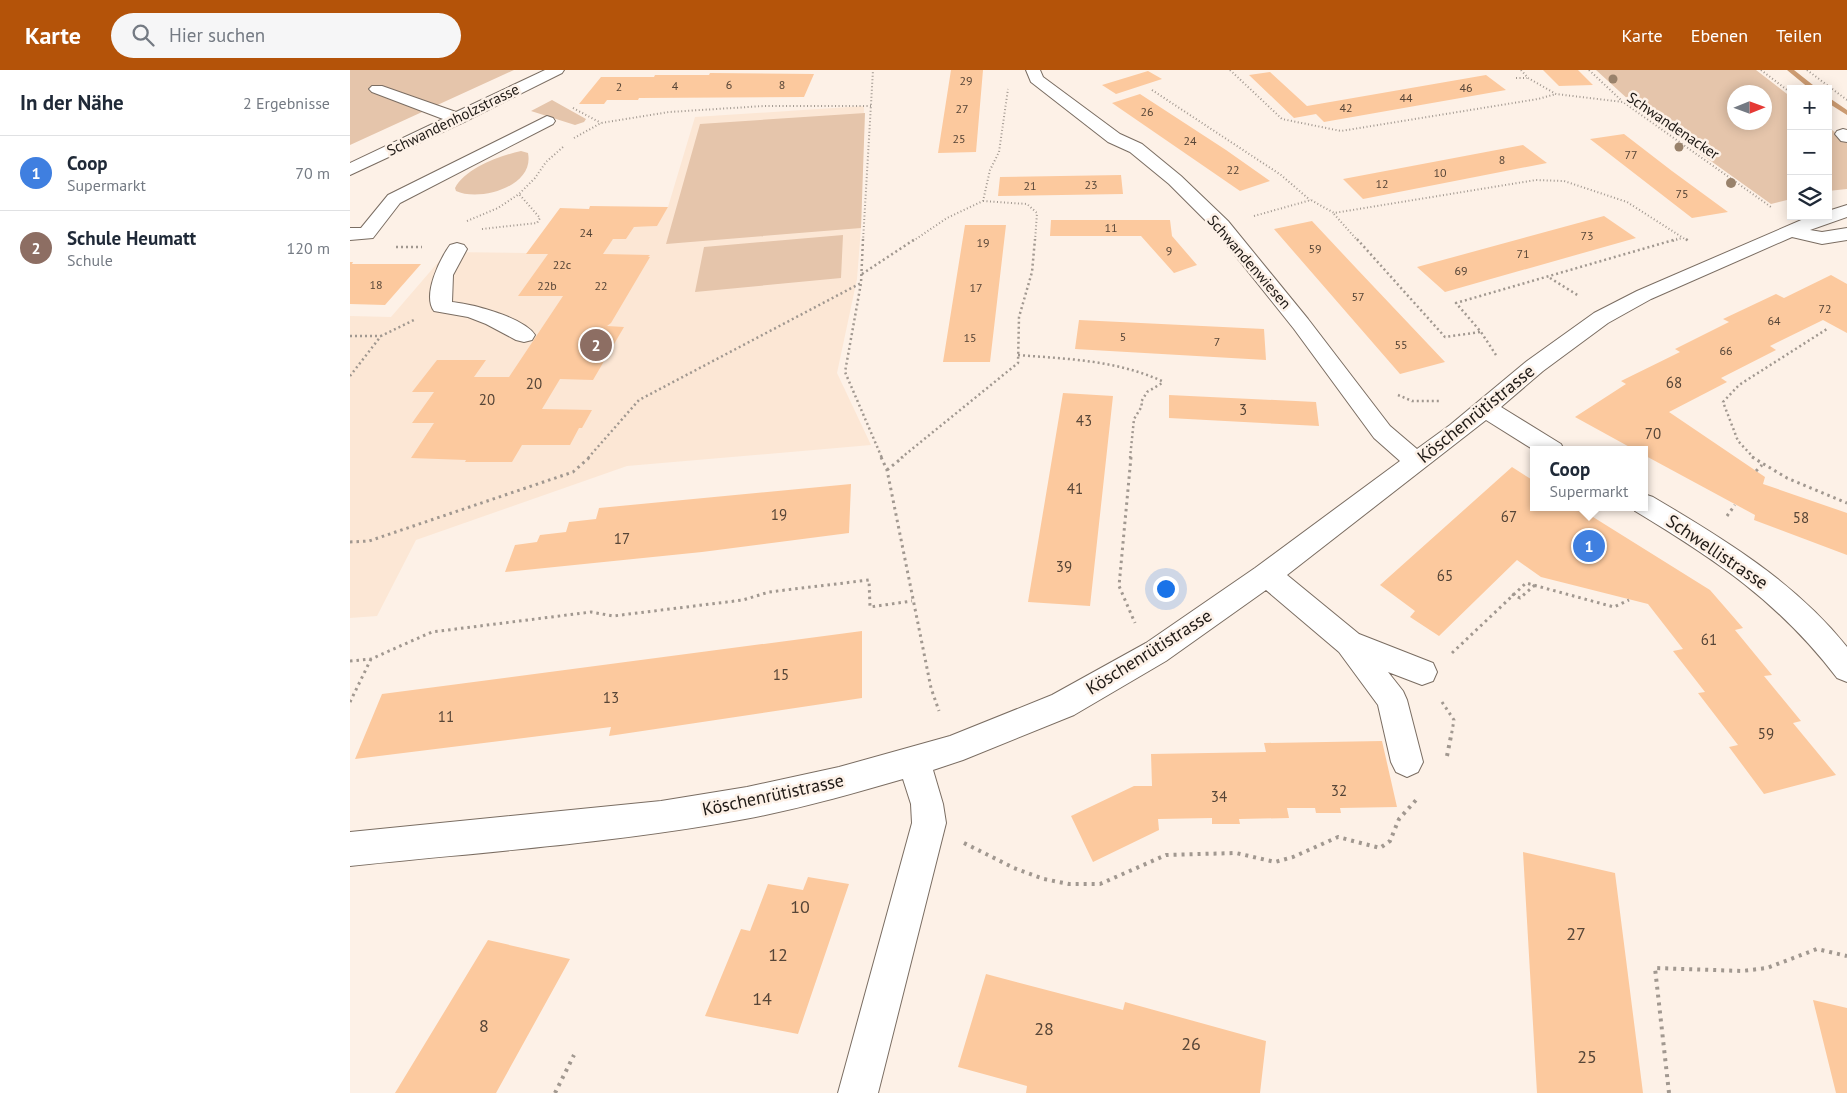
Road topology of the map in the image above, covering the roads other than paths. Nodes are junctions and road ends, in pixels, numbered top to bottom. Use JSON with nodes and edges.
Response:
{"nodes":[{"id":1,"x":557,"y":70,"type":"edge"},
{"id":2,"x":1033,"y":70,"type":"edge"},
{"id":3,"x":377,"y":89,"type":"dead end"},
{"id":4,"x":460,"y":118,"type":"junction"},
{"id":5,"x":547,"y":121,"type":"dead end"},
{"id":6,"x":350,"y":170,"type":"edge"},
{"id":7,"x":1847,"y":211,"type":"edge"},
{"id":8,"x":1785,"y":222,"type":"junction"},
{"id":9,"x":350,"y":234,"type":"edge"},
{"id":10,"x":1847,"y":234,"type":"edge"},
{"id":11,"x":457,"y":249,"type":"road end"},
{"id":12,"x":524,"y":335,"type":"dead end"},
{"id":13,"x":1485,"y":408,"type":"junction"},
{"id":14,"x":1546,"y":446,"type":"edge"},
{"id":15,"x":1417,"y":462,"type":"junction"},
{"id":16,"x":1648,"y":506,"type":"edge"},
{"id":17,"x":1267,"y":574,"type":"junction"},
{"id":18,"x":1349,"y":644,"type":"junction"},
{"id":19,"x":1847,"y":669,"type":"edge"},
{"id":20,"x":1422,"y":672,"type":"road end"},
{"id":21,"x":914,"y":761,"type":"junction"},
{"id":22,"x":1407,"y":762,"type":"dead end"},
{"id":23,"x":350,"y":849,"type":"edge"},
{"id":24,"x":858,"y":1093,"type":"edge"}],
"edges":[{"from":1,"to":4,"type":"street","name":"Schwandenholzstrasse"},
{"from":2,"to":15,"type":"street","name":"Schwandenwiesen"},
{"from":3,"to":4,"type":"street"},
{"from":4,"to":6,"type":"street","name":"Schwandenholzstrasse"},
{"from":5,"to":9,"type":"street"},
{"from":7,"to":8,"type":"street","name":"Köschenrütistrasse"},
{"from":8,"to":10,"type":"street"},
{"from":8,"to":13,"type":"street","name":"Köschenrütistrasse"},
{"from":11,"to":12,"type":"street"},
{"from":13,"to":14,"type":"street"},
{"from":13,"to":15,"type":"street","name":"Köschenrütistrasse"},
{"from":15,"to":17,"type":"street","name":"Köschenrütistrasse"},
{"from":16,"to":19,"type":"street","name":"Schwellistrasse"},
{"from":17,"to":18,"type":"street"},
{"from":17,"to":21,"type":"street","name":"Köschenrütistrasse"},
{"from":18,"to":20,"type":"street"},
{"from":18,"to":22,"type":"street"},
{"from":21,"to":23,"type":"street","name":"Köschenrütistrasse"},
{"from":21,"to":24,"type":"street"}]}
